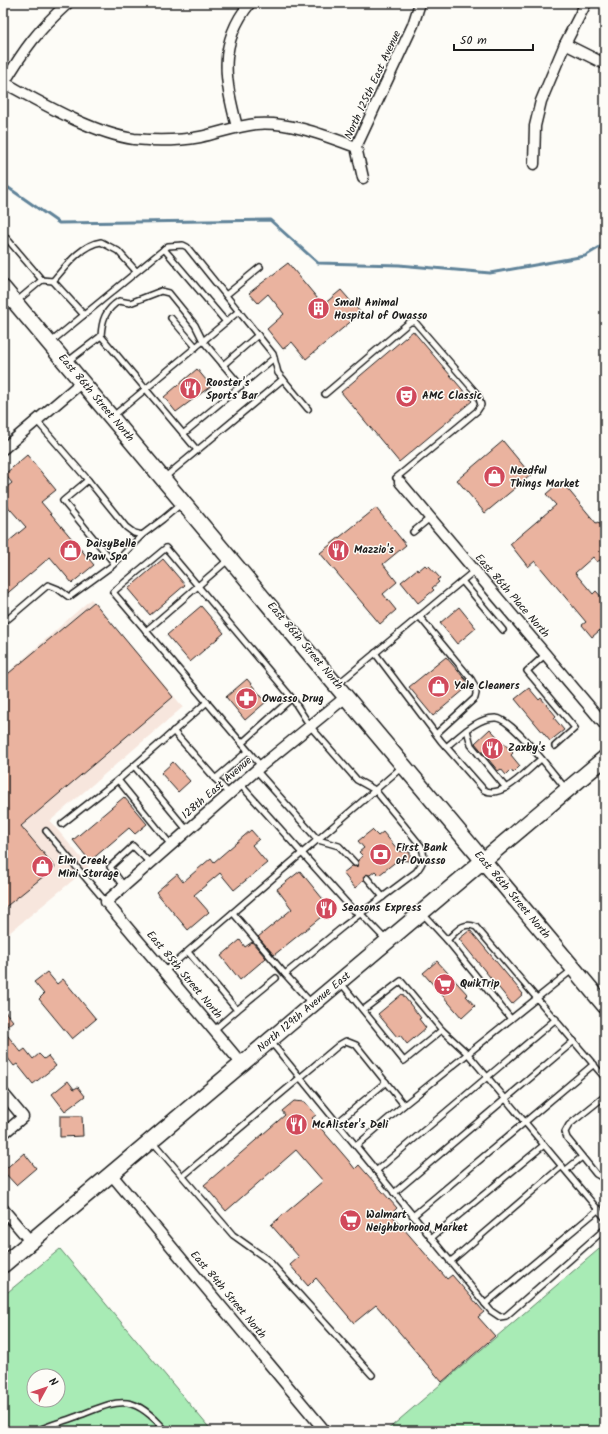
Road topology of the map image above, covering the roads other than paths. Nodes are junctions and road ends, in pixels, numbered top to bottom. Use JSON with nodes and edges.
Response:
{"nodes":[{"id":1,"x":68,"y":3,"type":"edge"},
{"id":2,"x":250,"y":3,"type":"edge"},
{"id":3,"x":420,"y":3,"type":"edge"},
{"id":4,"x":586,"y":3,"type":"edge"},
{"id":5,"x":565,"y":44,"type":"junction"},
{"id":6,"x":605,"y":64,"type":"edge"},
{"id":7,"x":4,"y":82,"type":"edge"},
{"id":8,"x":236,"y":127,"type":"junction"},
{"id":9,"x":356,"y":148,"type":"junction"},
{"id":10,"x":534,"y":164,"type":"dead end"},
{"id":11,"x":363,"y":178,"type":"dead end"},
{"id":12,"x":3,"y":234,"type":"edge"},
{"id":13,"x":164,"y":249,"type":"junction"},
{"id":14,"x":260,"y":267,"type":"dead end"},
{"id":15,"x":136,"y":271,"type":"junction"},
{"id":16,"x":42,"y":280,"type":"junction"},
{"id":17,"x":53,"y":281,"type":"junction"},
{"id":18,"x":3,"y":288,"type":"edge"},
{"id":19,"x":226,"y":295,"type":"junction"},
{"id":20,"x":15,"y":302,"type":"junction"},
{"id":21,"x":239,"y":311,"type":"junction"},
{"id":22,"x":84,"y":315,"type":"junction"},
{"id":23,"x":171,"y":318,"type":"dead end"},
{"id":24,"x":226,"y":322,"type":"junction"},
{"id":25,"x":258,"y":335,"type":"junction"},
{"id":26,"x":101,"y":336,"type":"junction"},
{"id":27,"x":203,"y":341,"type":"junction"},
{"id":28,"x":50,"y":343,"type":"junction"},
{"id":29,"x":196,"y":347,"type":"junction"},
{"id":30,"x":274,"y":358,"type":"junction"},
{"id":31,"x":66,"y":363,"type":"junction"},
{"id":32,"x":223,"y":365,"type":"junction"},
{"id":33,"x":282,"y":379,"type":"junction"},
{"id":34,"x":82,"y":382,"type":"junction"},
{"id":35,"x":241,"y":386,"type":"junction"},
{"id":36,"x":146,"y":389,"type":"junction"},
{"id":37,"x":325,"y":394,"type":"dead end"},
{"id":38,"x":308,"y":409,"type":"dead end"},
{"id":39,"x":112,"y":417,"type":"junction"},
{"id":40,"x":37,"y":421,"type":"junction"},
{"id":41,"x":183,"y":434,"type":"junction"},
{"id":42,"x":3,"y":449,"type":"edge"},
{"id":43,"x":197,"y":450,"type":"junction"},
{"id":44,"x":164,"y":478,"type":"junction"},
{"id":45,"x":88,"y":480,"type":"junction"},
{"id":46,"x":398,"y":480,"type":"joint"},
{"id":47,"x":183,"y":502,"type":"junction"},
{"id":48,"x":430,"y":518,"type":"junction"},
{"id":49,"x":413,"y":532,"type":"dead end"},
{"id":50,"x":142,"y":535,"type":"junction"},
{"id":51,"x":230,"y":558,"type":"junction"},
{"id":52,"x":114,"y":563,"type":"junction"},
{"id":53,"x":474,"y":571,"type":"junction"},
{"id":54,"x":462,"y":581,"type":"junction"},
{"id":55,"x":198,"y":586,"type":"junction"},
{"id":56,"x":419,"y":616,"type":"junction"},
{"id":57,"x":3,"y":619,"type":"edge"},
{"id":58,"x":503,"y":630,"type":"dead end"},
{"id":59,"x":146,"y":631,"type":"junction"},
{"id":60,"x":375,"y":653,"type":"junction"},
{"id":61,"x":546,"y":654,"type":"junction"},
{"id":62,"x":342,"y":691,"type":"junction"},
{"id":63,"x":292,"y":698,"type":"junction"},
{"id":64,"x":207,"y":702,"type":"junction"},
{"id":65,"x":605,"y":725,"type":"edge"},
{"id":66,"x":310,"y":726,"type":"junction"},
{"id":67,"x":467,"y":730,"type":"junction"},
{"id":68,"x":172,"y":731,"type":"junction"},
{"id":69,"x":436,"y":734,"type":"junction"},
{"id":70,"x":242,"y":743,"type":"junction"},
{"id":71,"x":555,"y":746,"type":"dead end"},
{"id":72,"x":446,"y":747,"type":"junction"},
{"id":73,"x":248,"y":751,"type":"junction"},
{"id":74,"x":605,"y":758,"type":"edge"},
{"id":75,"x":541,"y":759,"type":"junction"},
{"id":76,"x":404,"y":765,"type":"junction"},
{"id":77,"x":134,"y":766,"type":"junction"},
{"id":78,"x":258,"y":768,"type":"junction"},
{"id":79,"x":215,"y":779,"type":"junction"},
{"id":80,"x":118,"y":780,"type":"junction"},
{"id":81,"x":240,"y":784,"type":"junction"},
{"id":82,"x":506,"y":788,"type":"junction"},
{"id":83,"x":375,"y":790,"type":"junction"},
{"id":84,"x":567,"y":790,"type":"junction"},
{"id":85,"x":229,"y":794,"type":"junction"},
{"id":86,"x":62,"y":824,"type":"dead end"},
{"id":87,"x":187,"y":830,"type":"junction"},
{"id":88,"x":46,"y":831,"type":"dead end"},
{"id":89,"x":318,"y":840,"type":"junction"},
{"id":90,"x":171,"y":845,"type":"junction"},
{"id":91,"x":304,"y":853,"type":"junction"},
{"id":92,"x":483,"y":860,"type":"junction"},
{"id":93,"x":150,"y":863,"type":"junction"},
{"id":94,"x":355,"y":863,"type":"dead end"},
{"id":95,"x":367,"y":878,"type":"dead end"},
{"id":96,"x":124,"y":886,"type":"junction"},
{"id":97,"x":383,"y":897,"type":"junction"},
{"id":98,"x":106,"y":902,"type":"junction"},
{"id":99,"x":422,"y":912,"type":"junction"},
{"id":100,"x":233,"y":913,"type":"junction"},
{"id":101,"x":361,"y":914,"type":"junction"},
{"id":102,"x":447,"y":940,"type":"junction"},
{"id":103,"x":387,"y":942,"type":"junction"},
{"id":104,"x":188,"y":952,"type":"junction"},
{"id":105,"x":573,"y":969,"type":"junction"},
{"id":106,"x":165,"y":971,"type":"junction"},
{"id":107,"x":286,"y":974,"type":"junction"},
{"id":108,"x":276,"y":978,"type":"dead end"},
{"id":109,"x":340,"y":982,"type":"junction"},
{"id":110,"x":537,"y":998,"type":"junction"},
{"id":111,"x":313,"y":1005,"type":"junction"},
{"id":112,"x":605,"y":1006,"type":"edge"},
{"id":113,"x":237,"y":1010,"type":"junction"},
{"id":114,"x":363,"y":1010,"type":"junction"},
{"id":115,"x":511,"y":1019,"type":"junction"},
{"id":116,"x":556,"y":1019,"type":"junction"},
{"id":117,"x":214,"y":1030,"type":"junction"},
{"id":118,"x":442,"y":1030,"type":"junction"},
{"id":119,"x":270,"y":1041,"type":"junction"},
{"id":120,"x":574,"y":1041,"type":"junction"},
{"id":121,"x":468,"y":1054,"type":"junction"},
{"id":122,"x":242,"y":1064,"type":"junction"},
{"id":123,"x":594,"y":1064,"type":"junction"},
{"id":124,"x":300,"y":1077,"type":"junction"},
{"id":125,"x":487,"y":1078,"type":"junction"},
{"id":126,"x":605,"y":1078,"type":"edge"},
{"id":127,"x":386,"y":1082,"type":"junction"},
{"id":128,"x":3,"y":1093,"type":"edge"},
{"id":129,"x":605,"y":1096,"type":"edge"},
{"id":130,"x":506,"y":1099,"type":"junction"},
{"id":131,"x":404,"y":1105,"type":"junction"},
{"id":132,"x":525,"y":1122,"type":"junction"},
{"id":133,"x":337,"y":1123,"type":"junction"},
{"id":134,"x":3,"y":1134,"type":"edge"},
{"id":135,"x":152,"y":1140,"type":"junction"},
{"id":136,"x":544,"y":1145,"type":"junction"},
{"id":137,"x":356,"y":1146,"type":"junction"},
{"id":138,"x":582,"y":1157,"type":"junction"},
{"id":139,"x":564,"y":1168,"type":"junction"},
{"id":140,"x":376,"y":1171,"type":"junction"},
{"id":141,"x":112,"y":1174,"type":"junction"},
{"id":142,"x":183,"y":1176,"type":"junction"},
{"id":143,"x":605,"y":1179,"type":"edge"},
{"id":144,"x":394,"y":1193,"type":"junction"},
{"id":145,"x":3,"y":1209,"type":"edge"},
{"id":146,"x":599,"y":1209,"type":"junction"},
{"id":147,"x":413,"y":1216,"type":"junction"},
{"id":148,"x":605,"y":1218,"type":"edge"},
{"id":149,"x":605,"y":1229,"type":"edge"},
{"id":150,"x":431,"y":1238,"type":"junction"},
{"id":151,"x":30,"y":1242,"type":"junction"},
{"id":152,"x":450,"y":1262,"type":"junction"},
{"id":153,"x":3,"y":1266,"type":"edge"},
{"id":154,"x":485,"y":1304,"type":"junction"},
{"id":155,"x":372,"y":1375,"type":"dead end"},
{"id":156,"x":37,"y":1431,"type":"edge"},
{"id":157,"x":166,"y":1431,"type":"edge"},
{"id":158,"x":326,"y":1431,"type":"edge"}],
"edges":[{"from":1,"to":7,"type":"street"},
{"from":2,"to":8,"type":"street"},
{"from":3,"to":9,"type":"street","name":"North 125th East Avenue"},
{"from":4,"to":5,"type":"street"},
{"from":5,"to":6,"type":"street"},
{"from":5,"to":10,"type":"street"},
{"from":7,"to":8,"type":"street"},
{"from":8,"to":9,"type":"street"},
{"from":9,"to":11,"type":"street","name":"North 125th East Avenue"},
{"from":12,"to":16,"type":"lane"},
{"from":13,"to":15,"type":"lane"},
{"from":13,"to":19,"type":"lane"},
{"from":13,"to":24,"type":"lane"},
{"from":14,"to":19,"type":"lane"},
{"from":15,"to":17,"type":"lane"},
{"from":15,"to":22,"type":"lane"},
{"from":16,"to":17,"type":"lane"},
{"from":16,"to":20,"type":"lane"},
{"from":17,"to":22,"type":"lane"},
{"from":18,"to":20,"type":"main road","name":"East 86th Street North"},
{"from":19,"to":21,"type":"lane"},
{"from":20,"to":28,"type":"main road","name":"East 86th Street North"},
{"from":21,"to":24,"type":"lane"},
{"from":21,"to":25,"type":"lane"},
{"from":22,"to":28,"type":"lane"},
{"from":23,"to":29,"type":"lane"},
{"from":24,"to":27,"type":"lane"},
{"from":25,"to":30,"type":"lane"},
{"from":25,"to":32,"type":"lane"},
{"from":26,"to":27,"type":"lane"},
{"from":26,"to":31,"type":"lane"},
{"from":26,"to":36,"type":"lane"},
{"from":27,"to":29,"type":"lane"},
{"from":27,"to":32,"type":"lane"},
{"from":28,"to":31,"type":"main road","name":"East 86th Street North"},
{"from":29,"to":36,"type":"lane"},
{"from":30,"to":33,"type":"lane"},
{"from":30,"to":35,"type":"lane"},
{"from":31,"to":34,"type":"main road","name":"East 86th Street North"},
{"from":32,"to":35,"type":"lane"},
{"from":33,"to":38,"type":"lane"},
{"from":33,"to":43,"type":"lane"},
{"from":34,"to":39,"type":"main road","name":"East 86th Street North"},
{"from":34,"to":40,"type":"street"},
{"from":35,"to":41,"type":"lane"},
{"from":36,"to":39,"type":"lane"},
{"from":36,"to":41,"type":"lane"},
{"from":37,"to":46,"type":"lane"},
{"from":39,"to":44,"type":"main road","name":"East 86th Street North"},
{"from":40,"to":42,"type":"street"},
{"from":40,"to":45,"type":"lane"},
{"from":41,"to":43,"type":"lane"},
{"from":43,"to":44,"type":"lane"},
{"from":44,"to":47,"type":"main road","name":"East 86th Street North"},
{"from":45,"to":50,"type":"lane"},
{"from":45,"to":52,"type":"lane"},
{"from":46,"to":48,"type":"street","name":"East 86th Place North"},
{"from":47,"to":50,"type":"lane"},
{"from":47,"to":51,"type":"main road","name":"East 86th Street North"},
{"from":48,"to":49,"type":"lane"},
{"from":48,"to":53,"type":"street","name":"East 86th Place North"},
{"from":50,"to":52,"type":"lane"},
{"from":51,"to":55,"type":"lane"},
{"from":51,"to":62,"type":"main road","name":"East 86th Street North"},
{"from":52,"to":57,"type":"lane"},
{"from":53,"to":54,"type":"lane"},
{"from":53,"to":61,"type":"street","name":"East 86th Place North"},
{"from":54,"to":56,"type":"lane"},
{"from":54,"to":58,"type":"lane"},
{"from":55,"to":59,"type":"lane"},
{"from":55,"to":59,"type":"lane"},
{"from":55,"to":63,"type":"lane"},
{"from":56,"to":60,"type":"lane"},
{"from":56,"to":69,"type":"lane"},
{"from":59,"to":64,"type":"lane"},
{"from":60,"to":62,"type":"lane"},
{"from":60,"to":69,"type":"lane"},
{"from":61,"to":65,"type":"street","name":"East 86th Place North"},
{"from":61,"to":71,"type":"lane"},
{"from":62,"to":66,"type":"street","name":"128th East Avenue"},
{"from":62,"to":76,"type":"main road","name":"East 86th Street North"},
{"from":63,"to":66,"type":"lane"},
{"from":63,"to":70,"type":"lane"},
{"from":64,"to":68,"type":"lane"},
{"from":64,"to":70,"type":"lane"},
{"from":66,"to":78,"type":"street","name":"128th East Avenue"},
{"from":66,"to":83,"type":"lane"},
{"from":67,"to":72,"type":"lane"},
{"from":67,"to":75,"type":"lane"},
{"from":67,"to":82,"type":"lane"},
{"from":68,"to":77,"type":"lane"},
{"from":68,"to":79,"type":"lane"},
{"from":69,"to":72,"type":"lane"},
{"from":70,"to":73,"type":"lane"},
{"from":72,"to":82,"type":"lane"},
{"from":73,"to":78,"type":"lane"},
{"from":73,"to":79,"type":"lane"},
{"from":74,"to":84,"type":"main road","name":"North 129th Avenue East"},
{"from":75,"to":82,"type":"lane"},
{"from":75,"to":84,"type":"lane"},
{"from":76,"to":83,"type":"lane"},
{"from":76,"to":92,"type":"main road","name":"East 86th Street North"},
{"from":77,"to":80,"type":"lane"},
{"from":77,"to":87,"type":"lane"},
{"from":78,"to":81,"type":"street","name":"128th East Avenue"},
{"from":78,"to":89,"type":"lane"},
{"from":79,"to":85,"type":"lane"},
{"from":80,"to":86,"type":"lane"},
{"from":80,"to":90,"type":"lane"},
{"from":81,"to":85,"type":"street","name":"128th East Avenue"},
{"from":81,"to":91,"type":"lane"},
{"from":83,"to":89,"type":"lane"},
{"from":83,"to":97,"type":"lane"},
{"from":84,"to":92,"type":"main road","name":"North 129th Avenue East"},
{"from":85,"to":87,"type":"street","name":"128th East Avenue"},
{"from":87,"to":90,"type":"street","name":"128th East Avenue"},
{"from":88,"to":98,"type":"lane"},
{"from":89,"to":91,"type":"lane"},
{"from":89,"to":94,"type":"lane"},
{"from":90,"to":93,"type":"street","name":"128th East Avenue"},
{"from":91,"to":100,"type":"lane"},
{"from":91,"to":101,"type":"lane"},
{"from":92,"to":99,"type":"main road","name":"North 129th Avenue East"},
{"from":92,"to":105,"type":"main road","name":"East 86th Street North"},
{"from":93,"to":96,"type":"street","name":"128th East Avenue"},
{"from":93,"to":96,"type":"lane"},
{"from":95,"to":97,"type":"lane"},
{"from":96,"to":98,"type":"street","name":"128th East Avenue"},
{"from":97,"to":101,"type":"lane"},
{"from":98,"to":106,"type":"street","name":"East 85th Street North"},
{"from":99,"to":102,"type":"lane"},
{"from":99,"to":103,"type":"main road","name":"North 129th Avenue East"},
{"from":100,"to":104,"type":"lane"},
{"from":100,"to":107,"type":"lane"},
{"from":101,"to":103,"type":"lane"},
{"from":101,"to":107,"type":"lane"},
{"from":102,"to":110,"type":"lane"},
{"from":102,"to":115,"type":"lane"},
{"from":103,"to":109,"type":"main road","name":"North 129th Avenue East"},
{"from":104,"to":106,"type":"lane"},
{"from":104,"to":113,"type":"lane"},
{"from":105,"to":110,"type":"lane"},
{"from":105,"to":112,"type":"main road","name":"East 86th Street North"},
{"from":106,"to":117,"type":"street","name":"East 85th Street North"},
{"from":107,"to":111,"type":"lane"},
{"from":108,"to":113,"type":"lane"},
{"from":109,"to":111,"type":"main road","name":"North 129th Avenue East"},
{"from":109,"to":114,"type":"lane"},
{"from":110,"to":115,"type":"lane"},
{"from":110,"to":116,"type":"lane"},
{"from":111,"to":119,"type":"main road","name":"North 129th Avenue East"},
{"from":113,"to":117,"type":"lane"},
{"from":114,"to":118,"type":"lane"},
{"from":114,"to":118,"type":"lane"},
{"from":115,"to":121,"type":"lane"},
{"from":116,"to":120,"type":"lane"},
{"from":116,"to":125,"type":"lane"},
{"from":117,"to":122,"type":"street","name":"East 85th Street North"},
{"from":118,"to":121,"type":"lane"},
{"from":119,"to":122,"type":"main road","name":"North 129th Avenue East"},
{"from":119,"to":124,"type":"lane"},
{"from":120,"to":123,"type":"lane"},
{"from":120,"to":130,"type":"lane"},
{"from":121,"to":125,"type":"lane"},
{"from":121,"to":131,"type":"lane"},
{"from":122,"to":135,"type":"main road","name":"North 129th Avenue East"},
{"from":123,"to":126,"type":"lane"},
{"from":123,"to":132,"type":"lane"},
{"from":124,"to":127,"type":"lane"},
{"from":124,"to":133,"type":"lane"},
{"from":124,"to":142,"type":"lane"},
{"from":125,"to":130,"type":"lane"},
{"from":125,"to":140,"type":"lane"},
{"from":127,"to":131,"type":"lane"},
{"from":127,"to":133,"type":"lane"},
{"from":128,"to":134,"type":"street"},
{"from":129,"to":138,"type":"lane"},
{"from":130,"to":132,"type":"lane"},
{"from":130,"to":144,"type":"lane"},
{"from":131,"to":137,"type":"lane"},
{"from":132,"to":136,"type":"lane"},
{"from":132,"to":147,"type":"lane"},
{"from":133,"to":137,"type":"lane"},
{"from":135,"to":141,"type":"main road","name":"North 129th Avenue East"},
{"from":135,"to":142,"type":"lane"},
{"from":136,"to":139,"type":"lane"},
{"from":136,"to":150,"type":"lane"},
{"from":137,"to":140,"type":"lane"},
{"from":138,"to":139,"type":"lane"},
{"from":138,"to":143,"type":"lane"},
{"from":139,"to":146,"type":"lane"},
{"from":139,"to":152,"type":"lane"},
{"from":140,"to":144,"type":"lane"},
{"from":141,"to":151,"type":"main road","name":"North 129th Avenue East"},
{"from":141,"to":158,"type":"street","name":"East 84th Street North"},
{"from":142,"to":155,"type":"lane"},
{"from":144,"to":147,"type":"lane"},
{"from":145,"to":151,"type":"street"},
{"from":146,"to":148,"type":"lane"},
{"from":146,"to":154,"type":"lane"},
{"from":147,"to":150,"type":"lane"},
{"from":149,"to":154,"type":"lane"},
{"from":150,"to":152,"type":"lane"},
{"from":151,"to":153,"type":"main road","name":"North 129th Avenue East"},
{"from":152,"to":154,"type":"lane"},
{"from":156,"to":157,"type":"lane"}]}
